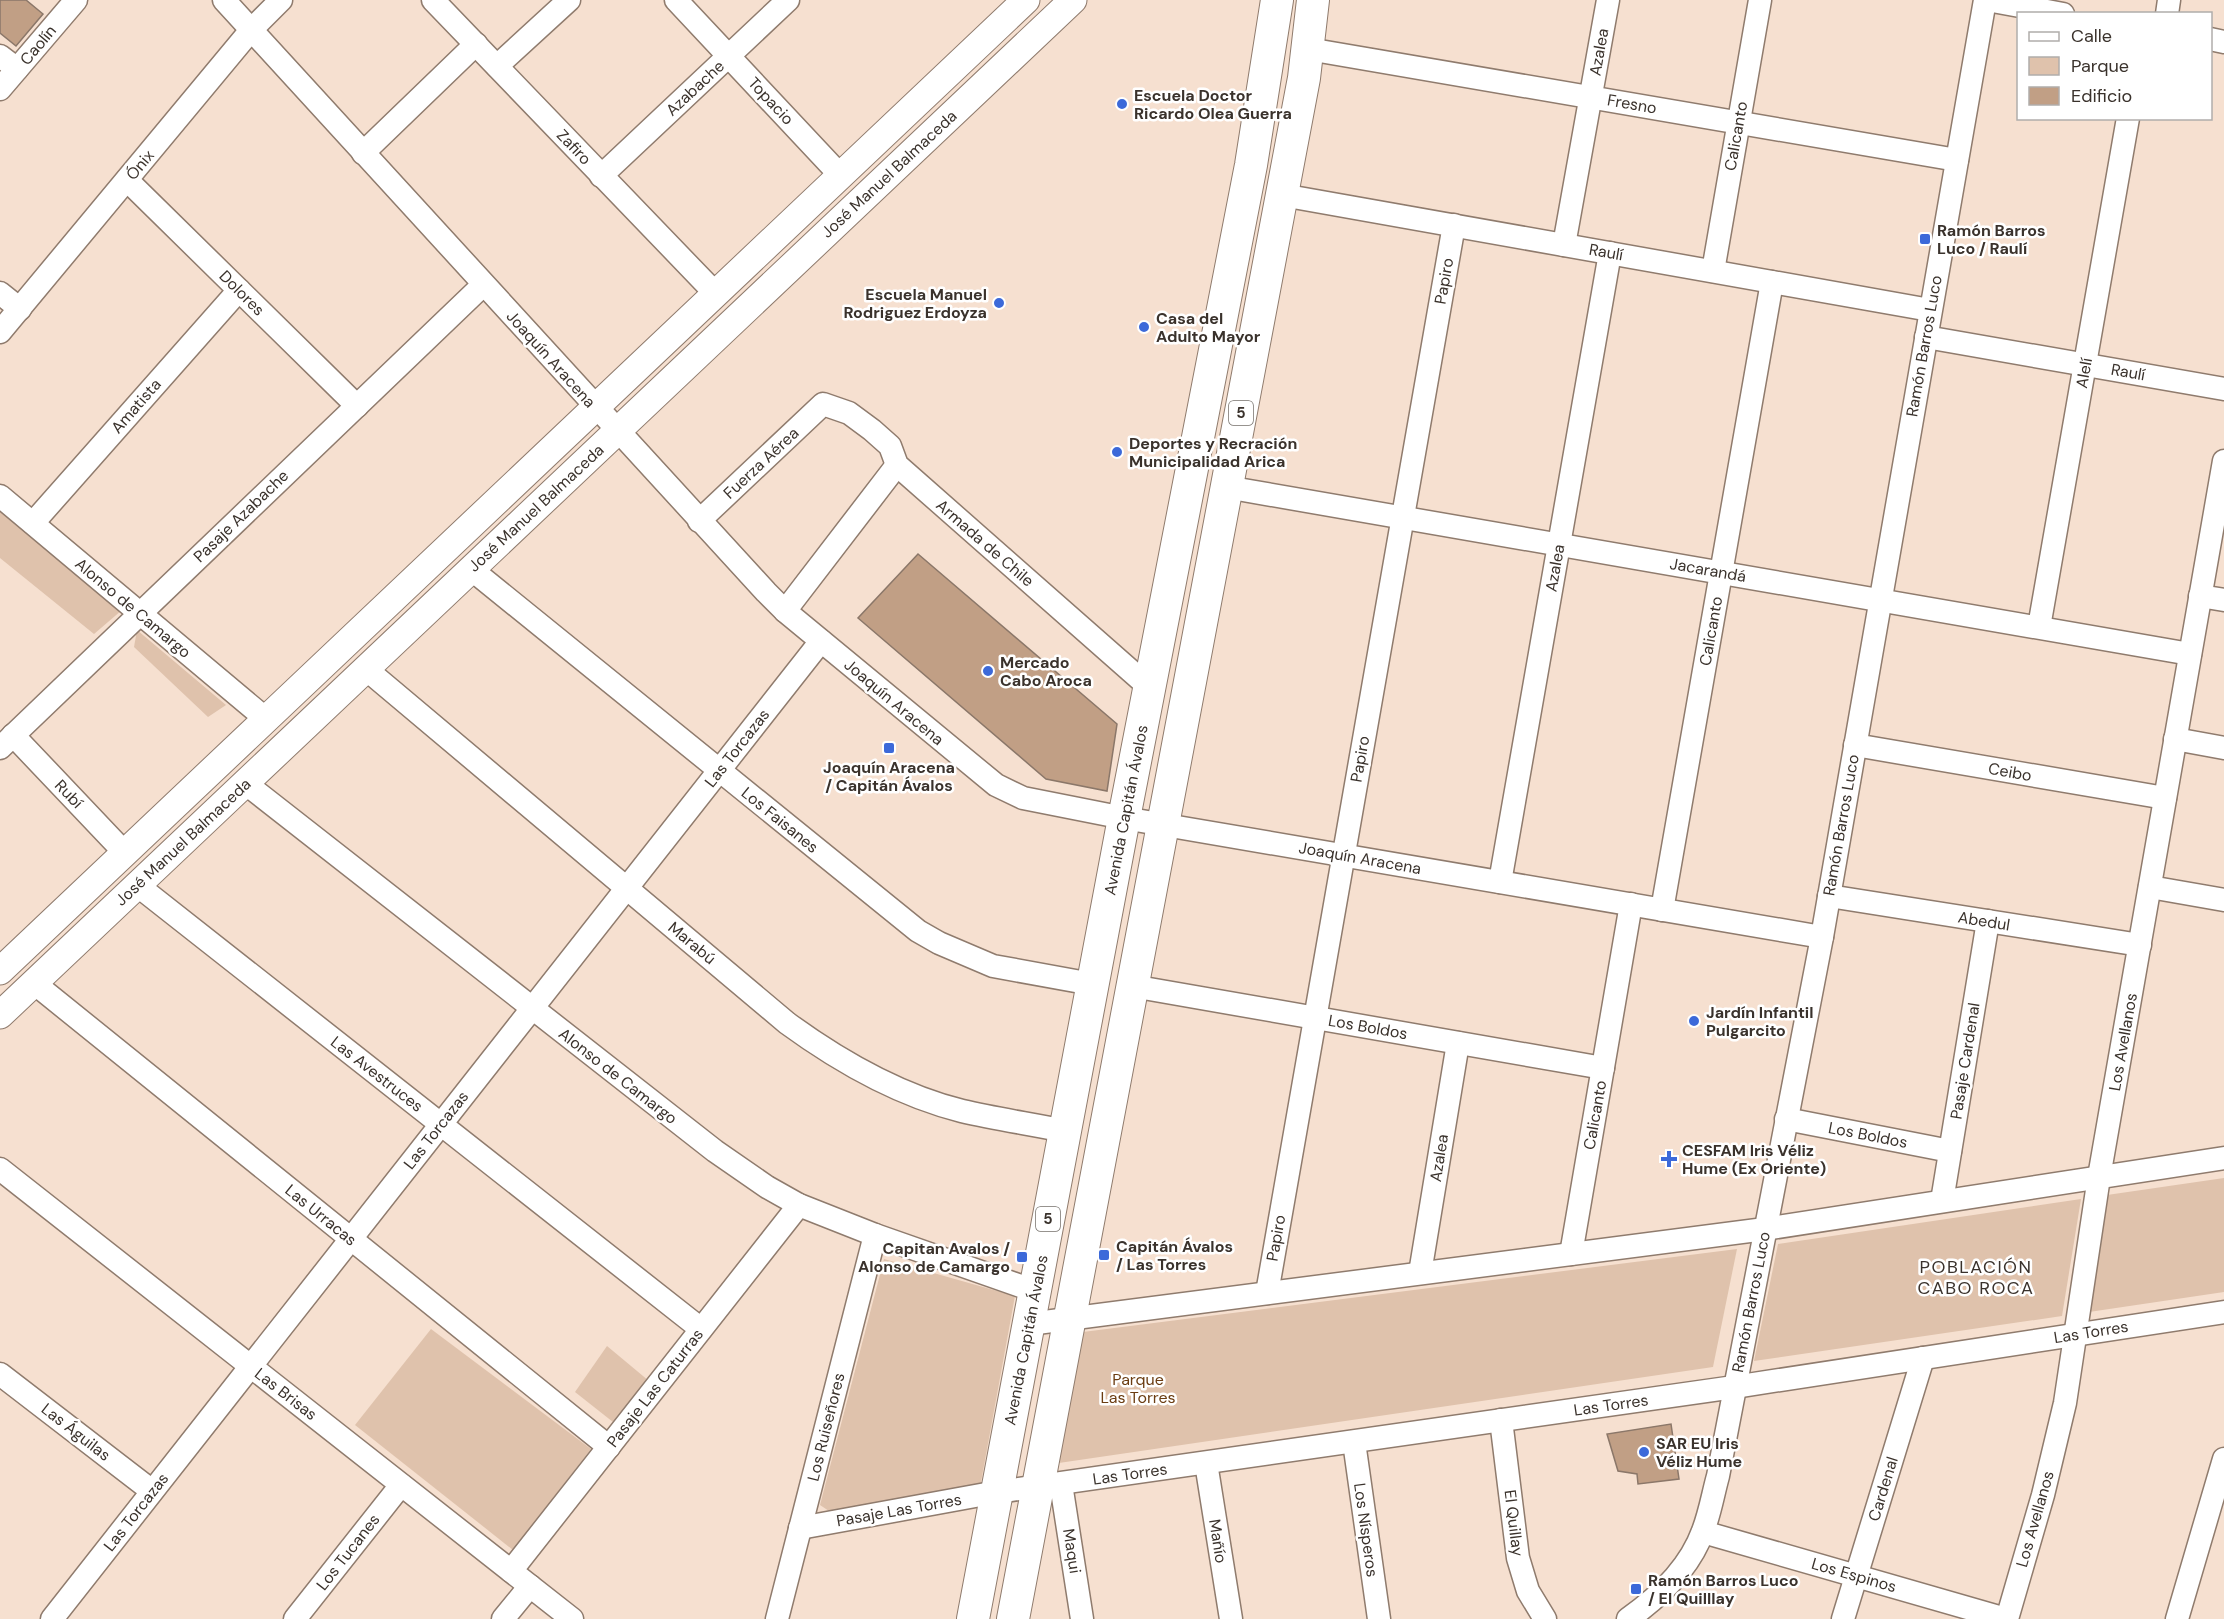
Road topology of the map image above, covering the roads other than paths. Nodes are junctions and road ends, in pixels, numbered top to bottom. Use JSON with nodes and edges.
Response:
{"nodes":[{"id":1,"x":76,"y":0,"type":"edge"},
{"id":2,"x":224,"y":0,"type":"edge"},
{"id":3,"x":281,"y":0,"type":"edge"},
{"id":4,"x":433,"y":0,"type":"edge"},
{"id":5,"x":569,"y":0,"type":"edge"},
{"id":6,"x":676,"y":0,"type":"edge"},
{"id":7,"x":788,"y":0,"type":"edge"},
{"id":8,"x":1026,"y":0,"type":"edge"},
{"id":9,"x":1073,"y":0,"type":"edge"},
{"id":10,"x":1277,"y":0,"type":"edge"},
{"id":11,"x":1313,"y":0,"type":"edge"},
{"id":12,"x":1608,"y":0,"type":"edge"},
{"id":13,"x":1760,"y":0,"type":"edge"},
{"id":14,"x":1986,"y":0,"type":"edge"},
{"id":15,"x":2052,"y":12,"type":"edge"},
{"id":16,"x":251,"y":30,"type":"junction"},
{"id":17,"x":476,"y":44,"type":"junction"},
{"id":18,"x":1308,"y":49,"type":"junction"},
{"id":19,"x":728,"y":56,"type":"junction"},
{"id":20,"x":8,"y":63,"type":"edge"},
{"id":21,"x":497,"y":66,"type":"junction"},
{"id":22,"x":0,"y":89,"type":"edge"},
{"id":23,"x":1591,"y":97,"type":"junction"},
{"id":24,"x":2128,"y":120,"type":"edge"},
{"id":25,"x":1739,"y":123,"type":"junction"},
{"id":26,"x":363,"y":153,"type":"junction"},
{"id":27,"x":1957,"y":160,"type":"junction"},
{"id":28,"x":601,"y":176,"type":"junction"},
{"id":29,"x":841,"y":176,"type":"junction"},
{"id":30,"x":127,"y":180,"type":"junction"},
{"id":31,"x":1282,"y":195,"type":"junction"},
{"id":32,"x":1454,"y":225,"type":"junction"},
{"id":33,"x":1564,"y":245,"type":"junction"},
{"id":34,"x":1611,"y":253,"type":"junction"},
{"id":35,"x":1713,"y":271,"type":"junction"},
{"id":36,"x":1772,"y":282,"type":"junction"},
{"id":37,"x":483,"y":285,"type":"junction"},
{"id":38,"x":239,"y":290,"type":"junction"},
{"id":39,"x":0,"y":293,"type":"edge"},
{"id":40,"x":716,"y":294,"type":"junction"},
{"id":41,"x":20,"y":309,"type":"junction"},
{"id":42,"x":1930,"y":310,"type":"junction"},
{"id":43,"x":0,"y":332,"type":"edge"},
{"id":44,"x":1926,"y":337,"type":"junction"},
{"id":45,"x":2085,"y":364,"type":"junction"},
{"id":46,"x":2224,"y":389,"type":"edge"},
{"id":47,"x":823,"y":404,"type":"joint"},
{"id":48,"x":357,"y":406,"type":"junction"},
{"id":49,"x":595,"y":408,"type":"junction"},
{"id":50,"x":617,"y":431,"type":"junction"},
{"id":51,"x":2224,"y":461,"type":"edge"},
{"id":52,"x":897,"y":465,"type":"junction"},
{"id":53,"x":1226,"y":487,"type":"junction"},
{"id":54,"x":0,"y":496,"type":"edge"},
{"id":55,"x":1403,"y":518,"type":"junction"},
{"id":56,"x":699,"y":521,"type":"junction"},
{"id":57,"x":33,"y":523,"type":"junction"},
{"id":58,"x":1560,"y":545,"type":"junction"},
{"id":59,"x":471,"y":569,"type":"junction"},
{"id":60,"x":1721,"y":573,"type":"junction"},
{"id":61,"x":2200,"y":596,"type":"junction"},
{"id":62,"x":1880,"y":600,"type":"junction"},
{"id":63,"x":2224,"y":600,"type":"edge"},
{"id":64,"x":785,"y":611,"type":"junction"},
{"id":65,"x":140,"y":613,"type":"junction"},
{"id":66,"x":2039,"y":627,"type":"junction"},
{"id":67,"x":821,"y":641,"type":"junction"},
{"id":68,"x":2190,"y":654,"type":"junction"},
{"id":69,"x":366,"y":669,"type":"junction"},
{"id":70,"x":1149,"y":687,"type":"junction"},
{"id":71,"x":266,"y":719,"type":"junction"},
{"id":72,"x":2175,"y":740,"type":"junction"},
{"id":73,"x":7,"y":741,"type":"edge"},
{"id":74,"x":1855,"y":745,"type":"junction"},
{"id":75,"x":2224,"y":748,"type":"edge"},
{"id":76,"x":719,"y":771,"type":"junction"},
{"id":77,"x":245,"y":783,"type":"junction"},
{"id":78,"x":2165,"y":798,"type":"junction"},
{"id":79,"x":1124,"y":818,"type":"junction"},
{"id":80,"x":1162,"y":825,"type":"junction"},
{"id":81,"x":125,"y":853,"type":"junction"},
{"id":82,"x":1343,"y":855,"type":"junction"},
{"id":83,"x":1500,"y":882,"type":"junction"},
{"id":84,"x":138,"y":885,"type":"junction"},
{"id":85,"x":2150,"y":887,"type":"junction"},
{"id":86,"x":626,"y":889,"type":"junction"},
{"id":87,"x":1829,"y":896,"type":"junction"},
{"id":88,"x":2224,"y":900,"type":"edge"},
{"id":89,"x":1631,"y":904,"type":"junction"},
{"id":90,"x":1662,"y":910,"type":"junction"},
{"id":91,"x":1988,"y":921,"type":"junction"},
{"id":92,"x":1822,"y":937,"type":"junction"},
{"id":93,"x":2140,"y":945,"type":"junction"},
{"id":94,"x":0,"y":971,"type":"edge"},
{"id":95,"x":34,"y":983,"type":"junction"},
{"id":96,"x":1092,"y":984,"type":"junction"},
{"id":97,"x":1132,"y":986,"type":"junction"},
{"id":98,"x":532,"y":1008,"type":"junction"},
{"id":99,"x":0,"y":1016,"type":"edge"},
{"id":100,"x":1315,"y":1018,"type":"junction"},
{"id":101,"x":1458,"y":1043,"type":"junction"},
{"id":102,"x":1603,"y":1068,"type":"junction"},
{"id":103,"x":1786,"y":1119,"type":"junction"},
{"id":104,"x":441,"y":1124,"type":"junction"},
{"id":105,"x":1065,"y":1131,"type":"junction"},
{"id":106,"x":1950,"y":1151,"type":"junction"},
{"id":107,"x":2224,"y":1158,"type":"edge"},
{"id":108,"x":0,"y":1169,"type":"edge"},
{"id":109,"x":2099,"y":1177,"type":"junction"},
{"id":110,"x":1942,"y":1201,"type":"junction"},
{"id":111,"x":799,"y":1205,"type":"junction"},
{"id":112,"x":1765,"y":1229,"type":"junction"},
{"id":113,"x":875,"y":1235,"type":"junction"},
{"id":114,"x":351,"y":1239,"type":"junction"},
{"id":115,"x":1571,"y":1254,"type":"junction"},
{"id":116,"x":1420,"y":1273,"type":"junction"},
{"id":117,"x":1035,"y":1291,"type":"junction"},
{"id":118,"x":1267,"y":1293,"type":"junction"},
{"id":119,"x":2224,"y":1312,"type":"edge"},
{"id":120,"x":1070,"y":1319,"type":"junction"},
{"id":121,"x":1029,"y":1324,"type":"junction"},
{"id":122,"x":701,"y":1329,"type":"junction"},
{"id":123,"x":2075,"y":1335,"type":"junction"},
{"id":124,"x":1923,"y":1358,"type":"junction"},
{"id":125,"x":251,"y":1366,"type":"junction"},
{"id":126,"x":0,"y":1374,"type":"edge"},
{"id":127,"x":1734,"y":1387,"type":"junction"},
{"id":128,"x":1501,"y":1420,"type":"junction"},
{"id":129,"x":1354,"y":1442,"type":"junction"},
{"id":130,"x":609,"y":1447,"type":"junction"},
{"id":131,"x":2224,"y":1460,"type":"edge"},
{"id":132,"x":1206,"y":1463,"type":"junction"},
{"id":133,"x":401,"y":1485,"type":"junction"},
{"id":134,"x":1050,"y":1485,"type":"junction"},
{"id":135,"x":152,"y":1491,"type":"junction"},
{"id":136,"x":997,"y":1492,"type":"junction"},
{"id":137,"x":800,"y":1528,"type":"junction"},
{"id":138,"x":1703,"y":1532,"type":"junction"},
{"id":139,"x":511,"y":1571,"type":"junction"},
{"id":140,"x":1856,"y":1576,"type":"junction"},
{"id":141,"x":530,"y":1586,"type":"junction"},
{"id":142,"x":52,"y":1619,"type":"edge"},
{"id":143,"x":295,"y":1619,"type":"edge"},
{"id":144,"x":503,"y":1619,"type":"edge"},
{"id":145,"x":572,"y":1619,"type":"edge"},
{"id":146,"x":777,"y":1619,"type":"edge"},
{"id":147,"x":973,"y":1619,"type":"edge"},
{"id":148,"x":1013,"y":1619,"type":"edge"},
{"id":149,"x":1083,"y":1619,"type":"edge"},
{"id":150,"x":1231,"y":1619,"type":"edge"},
{"id":151,"x":1380,"y":1619,"type":"edge"},
{"id":152,"x":1545,"y":1619,"type":"edge"},
{"id":153,"x":1628,"y":1619,"type":"edge"},
{"id":154,"x":1843,"y":1619,"type":"edge"},
{"id":155,"x":2006,"y":1619,"type":"edge"},
{"id":156,"x":2177,"y":1619,"type":"edge"}],
"edges":[{"from":1,"to":20,"type":"street","name":"Caolín"},
{"from":2,"to":16,"type":"street","name":"Joaquín Aracena"},
{"from":3,"to":16,"type":"street","name":"Ónix"},
{"from":4,"to":17,"type":"street","name":"Zafiro"},
{"from":5,"to":21,"type":"street"},
{"from":6,"to":19,"type":"street","name":"Topacio"},
{"from":7,"to":19,"type":"street","name":"Azabache"},
{"from":8,"to":29,"type":"main road","name":"José Manuel Balmaceda"},
{"from":9,"to":50,"type":"main road","name":"José Manuel Balmaceda"},
{"from":10,"to":70,"type":"highway","name":"Avenida Capitán Ávalos","number":"5"},
{"from":11,"to":18,"type":"highway","number":"5"},
{"from":12,"to":23,"type":"street","name":"Azalea"},
{"from":13,"to":25,"type":"street","name":"Calicanto"},
{"from":14,"to":15,"type":"street"},
{"from":14,"to":27,"type":"street","name":"Ramón Barros Luco"},
{"from":16,"to":26,"type":"street","name":"Joaquín Aracena"},
{"from":16,"to":30,"type":"street","name":"Ónix"},
{"from":17,"to":21,"type":"street","name":"Zafiro"},
{"from":17,"to":26,"type":"street"},
{"from":18,"to":23,"type":"street","name":"Fresno"},
{"from":18,"to":31,"type":"highway","number":"5"},
{"from":19,"to":28,"type":"street","name":"Azabache"},
{"from":19,"to":29,"type":"street","name":"Topacio"},
{"from":20,"to":22,"type":"street","name":"Caolín"},
{"from":21,"to":28,"type":"street","name":"Zafiro"},
{"from":23,"to":25,"type":"street","name":"Fresno"},
{"from":23,"to":33,"type":"street","name":"Azalea"},
{"from":24,"to":45,"type":"street","name":"Alelí"},
{"from":25,"to":27,"type":"street","name":"Fresno"},
{"from":25,"to":35,"type":"street","name":"Calicanto"},
{"from":26,"to":37,"type":"street","name":"Joaquín Aracena"},
{"from":27,"to":42,"type":"street","name":"Ramón Barros Luco"},
{"from":28,"to":40,"type":"street","name":"Zafiro"},
{"from":29,"to":40,"type":"main road","name":"José Manuel Balmaceda"},
{"from":30,"to":38,"type":"street","name":"Dolores"},
{"from":30,"to":41,"type":"street","name":"Ónix"},
{"from":31,"to":32,"type":"street","name":"Raulí"},
{"from":31,"to":53,"type":"highway","number":"5"},
{"from":32,"to":33,"type":"street","name":"Raulí"},
{"from":32,"to":55,"type":"street","name":"Papiro"},
{"from":33,"to":34,"type":"street","name":"Raulí"},
{"from":34,"to":35,"type":"street","name":"Raulí"},
{"from":34,"to":58,"type":"street","name":"Azalea"},
{"from":35,"to":36,"type":"street","name":"Raulí"},
{"from":36,"to":42,"type":"street","name":"Raulí"},
{"from":36,"to":60,"type":"street","name":"Calicanto"},
{"from":37,"to":48,"type":"street","name":"Pasaje Azabache"},
{"from":37,"to":49,"type":"street","name":"Joaquín Aracena"},
{"from":38,"to":48,"type":"street","name":"Dolores"},
{"from":38,"to":57,"type":"street","name":"Amatista"},
{"from":39,"to":41,"type":"street"},
{"from":40,"to":49,"type":"main road","name":"José Manuel Balmaceda"},
{"from":41,"to":43,"type":"street","name":"Ónix"},
{"from":42,"to":44,"type":"street","name":"Ramón Barros Luco"},
{"from":44,"to":45,"type":"street","name":"Raulí"},
{"from":44,"to":62,"type":"street","name":"Ramón Barros Luco"},
{"from":45,"to":46,"type":"street","name":"Raulí"},
{"from":45,"to":66,"type":"street","name":"Alelí"},
{"from":47,"to":52,"type":"street","name":"Armada de Chile"},
{"from":47,"to":56,"type":"street","name":"Fuerza Aérea"},
{"from":48,"to":65,"type":"street","name":"Pasaje Azabache"},
{"from":49,"to":50,"type":"street","name":"Joaquín Aracena"},
{"from":49,"to":71,"type":"main road","name":"José Manuel Balmaceda"},
{"from":50,"to":56,"type":"street","name":"Joaquín Aracena"},
{"from":50,"to":59,"type":"main road","name":"José Manuel Balmaceda"},
{"from":51,"to":61,"type":"street","name":"Los Avellanos"},
{"from":52,"to":64,"type":"street"},
{"from":52,"to":70,"type":"street","name":"Armada de Chile"},
{"from":53,"to":55,"type":"street","name":"Jacarandá"},
{"from":53,"to":80,"type":"highway","number":"5"},
{"from":54,"to":57,"type":"street","name":"Alonso de Camargo"},
{"from":55,"to":58,"type":"street","name":"Jacarandá"},
{"from":55,"to":82,"type":"street","name":"Papiro"},
{"from":56,"to":64,"type":"street","name":"Joaquín Aracena"},
{"from":57,"to":65,"type":"street","name":"Alonso de Camargo"},
{"from":58,"to":60,"type":"street","name":"Jacarandá"},
{"from":58,"to":83,"type":"street","name":"Azalea"},
{"from":59,"to":69,"type":"main road","name":"José Manuel Balmaceda"},
{"from":59,"to":76,"type":"street","name":"Los Faisanes"},
{"from":60,"to":62,"type":"street","name":"Jacarandá"},
{"from":60,"to":90,"type":"street","name":"Calicanto"},
{"from":61,"to":63,"type":"street"},
{"from":61,"to":68,"type":"street","name":"Los Avellanos"},
{"from":62,"to":66,"type":"street","name":"Jacarandá"},
{"from":62,"to":74,"type":"street","name":"Ramón Barros Luco"},
{"from":64,"to":67,"type":"street","name":"Joaquín Aracena"},
{"from":65,"to":71,"type":"street","name":"Alonso de Camargo"},
{"from":65,"to":73,"type":"street","name":"Pasaje Azabache"},
{"from":66,"to":68,"type":"street","name":"Jacarandá"},
{"from":67,"to":76,"type":"street","name":"Las Torcazas"},
{"from":67,"to":79,"type":"street","name":"Joaquín Aracena"},
{"from":68,"to":72,"type":"street","name":"Los Avellanos"},
{"from":69,"to":77,"type":"main road","name":"José Manuel Balmaceda"},
{"from":69,"to":86,"type":"street","name":"Marabú"},
{"from":70,"to":79,"type":"highway","name":"Avenida Capitán Ávalos","number":"5"},
{"from":71,"to":81,"type":"main road","name":"José Manuel Balmaceda"},
{"from":72,"to":75,"type":"street"},
{"from":72,"to":78,"type":"street","name":"Los Avellanos"},
{"from":73,"to":81,"type":"street","name":"Rubí"},
{"from":74,"to":78,"type":"street","name":"Ceibo"},
{"from":74,"to":87,"type":"street","name":"Ramón Barros Luco"},
{"from":76,"to":86,"type":"street","name":"Las Torcazas"},
{"from":76,"to":96,"type":"street","name":"Los Faisanes"},
{"from":77,"to":84,"type":"main road","name":"José Manuel Balmaceda"},
{"from":77,"to":98,"type":"street","name":"Alonso de Camargo"},
{"from":78,"to":85,"type":"street","name":"Los Avellanos"},
{"from":79,"to":80,"type":"street","name":"Joaquín Aracena"},
{"from":79,"to":96,"type":"highway","name":"Avenida Capitán Ávalos","number":"5"},
{"from":80,"to":82,"type":"street","name":"Joaquín Aracena"},
{"from":80,"to":97,"type":"highway","number":"5"},
{"from":81,"to":94,"type":"main road","name":"José Manuel Balmaceda"},
{"from":82,"to":83,"type":"street","name":"Joaquín Aracena"},
{"from":82,"to":100,"type":"street","name":"Papiro"},
{"from":83,"to":89,"type":"street","name":"Joaquín Aracena"},
{"from":84,"to":95,"type":"main road","name":"José Manuel Balmaceda"},
{"from":84,"to":104,"type":"street","name":"Las Avestruces"},
{"from":85,"to":88,"type":"street"},
{"from":85,"to":93,"type":"street","name":"Los Avellanos"},
{"from":86,"to":98,"type":"street","name":"Las Torcazas"},
{"from":86,"to":105,"type":"street","name":"Marabú"},
{"from":87,"to":91,"type":"street","name":"Abedul"},
{"from":87,"to":92,"type":"street","name":"Ramón Barros Luco"},
{"from":89,"to":90,"type":"street","name":"Joaquín Aracena"},
{"from":89,"to":102,"type":"street","name":"Calicanto"},
{"from":90,"to":92,"type":"street","name":"Joaquín Aracena"},
{"from":91,"to":93,"type":"street","name":"Abedul"},
{"from":91,"to":106,"type":"street","name":"Pasaje Cardenal"},
{"from":92,"to":103,"type":"street","name":"Ramón Barros Luco"},
{"from":93,"to":109,"type":"street","name":"Los Avellanos"},
{"from":95,"to":99,"type":"main road","name":"José Manuel Balmaceda"},
{"from":95,"to":114,"type":"street","name":"Las Urracas"},
{"from":96,"to":105,"type":"highway","name":"Avenida Capitán Ávalos","number":"5"},
{"from":97,"to":100,"type":"street","name":"Los Boldos"},
{"from":97,"to":120,"type":"highway","number":"5"},
{"from":98,"to":104,"type":"street","name":"Las Torcazas"},
{"from":98,"to":111,"type":"street","name":"Alonso de Camargo"},
{"from":100,"to":101,"type":"street","name":"Los Boldos"},
{"from":100,"to":118,"type":"street","name":"Papiro"},
{"from":101,"to":102,"type":"street","name":"Los Boldos"},
{"from":101,"to":116,"type":"street","name":"Azalea"},
{"from":102,"to":115,"type":"street","name":"Calicanto"},
{"from":103,"to":106,"type":"street","name":"Los Boldos"},
{"from":103,"to":112,"type":"street","name":"Ramón Barros Luco"},
{"from":104,"to":114,"type":"street","name":"Las Torcazas"},
{"from":104,"to":122,"type":"street","name":"Las Avestruces"},
{"from":105,"to":117,"type":"highway","name":"Avenida Capitán Ávalos","number":"5"},
{"from":106,"to":110,"type":"street","name":"Pasaje Cardenal"},
{"from":107,"to":109,"type":"street"},
{"from":108,"to":125,"type":"street","name":"Las Brisas"},
{"from":109,"to":110,"type":"street"},
{"from":109,"to":123,"type":"street","name":"Los Avellanos"},
{"from":110,"to":112,"type":"street"},
{"from":111,"to":113,"type":"street","name":"Alonso de Camargo"},
{"from":111,"to":122,"type":"street","name":"Pasaje Las Caturras"},
{"from":112,"to":115,"type":"street"},
{"from":112,"to":127,"type":"street","name":"Ramón Barros Luco"},
{"from":113,"to":117,"type":"street","name":"Alonso de Camargo"},
{"from":113,"to":137,"type":"street","name":"Los Ruiseñores"},
{"from":114,"to":125,"type":"street","name":"Las Torcazas"},
{"from":114,"to":130,"type":"street","name":"Las Urracas"},
{"from":115,"to":116,"type":"street"},
{"from":116,"to":118,"type":"street"},
{"from":117,"to":121,"type":"highway","name":"Avenida Capitán Ávalos","number":"5"},
{"from":118,"to":120,"type":"street"},
{"from":119,"to":123,"type":"street","name":"Las Torres"},
{"from":120,"to":121,"type":"street"},
{"from":120,"to":134,"type":"highway","number":"5"},
{"from":121,"to":136,"type":"highway","name":"Avenida Capitán Ávalos","number":"5"},
{"from":122,"to":130,"type":"street","name":"Pasaje Las Caturras"},
{"from":123,"to":124,"type":"street","name":"Las Torres"},
{"from":123,"to":155,"type":"street","name":"Los Avellanos"},
{"from":124,"to":127,"type":"street","name":"Las Torres"},
{"from":124,"to":140,"type":"street","name":"Cardenal"},
{"from":125,"to":133,"type":"street","name":"Las Brisas"},
{"from":125,"to":135,"type":"street","name":"Las Torcazas"},
{"from":126,"to":135,"type":"street","name":"Las Águilas"},
{"from":127,"to":128,"type":"street","name":"Las Torres"},
{"from":127,"to":138,"type":"street","name":"Ramón Barros Luco"},
{"from":128,"to":129,"type":"street","name":"Las Torres"},
{"from":128,"to":152,"type":"street","name":"El Quillay"},
{"from":129,"to":132,"type":"street","name":"Las Torres"},
{"from":129,"to":151,"type":"street","name":"Los Nísperos"},
{"from":130,"to":139,"type":"street","name":"Pasaje Las Caturras"},
{"from":131,"to":156,"type":"street"},
{"from":132,"to":134,"type":"street","name":"Las Torres"},
{"from":132,"to":150,"type":"street","name":"Mañío"},
{"from":133,"to":139,"type":"street","name":"Las Brisas"},
{"from":133,"to":143,"type":"street","name":"Los Tucanes"},
{"from":134,"to":136,"type":"street","name":"Las Torres"},
{"from":134,"to":148,"type":"highway","number":"5"},
{"from":134,"to":149,"type":"street","name":"Maqui"},
{"from":135,"to":142,"type":"street","name":"Las Torcazas"},
{"from":136,"to":137,"type":"street","name":"Pasaje Las Torres"},
{"from":136,"to":147,"type":"highway","name":"Avenida Capitán Ávalos","number":"5"},
{"from":137,"to":146,"type":"street","name":"Los Ruiseñores"},
{"from":138,"to":140,"type":"street","name":"Los Espinos"},
{"from":138,"to":153,"type":"street","name":"Ramón Barros Luco"},
{"from":139,"to":141,"type":"street","name":"Las Brisas"},
{"from":140,"to":154,"type":"street","name":"Cardenal"},
{"from":140,"to":155,"type":"street","name":"Los Espinos"},
{"from":141,"to":144,"type":"street"},
{"from":141,"to":145,"type":"street","name":"Las Brisas"}]}
